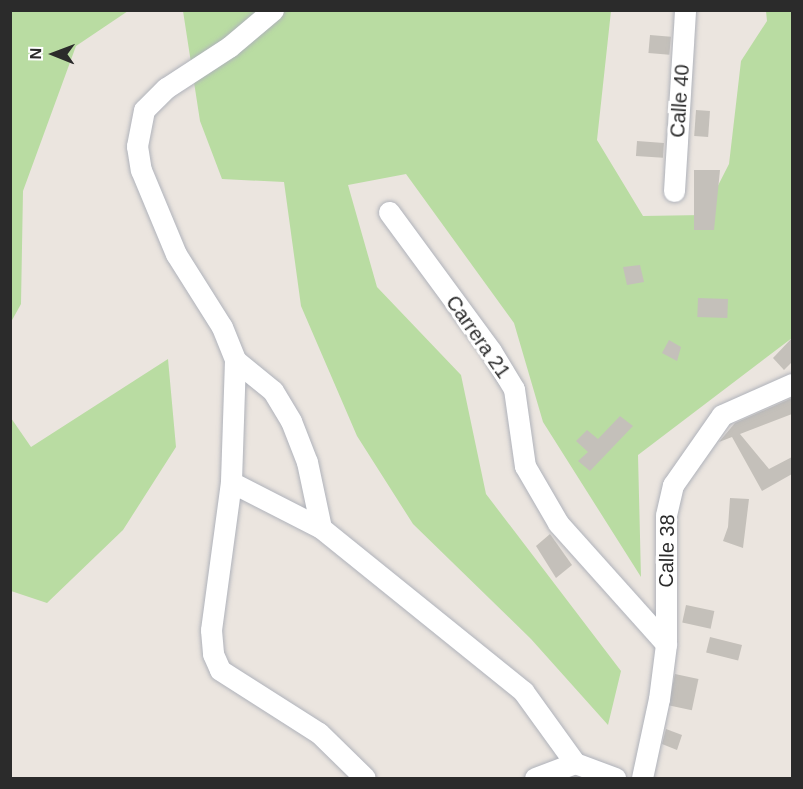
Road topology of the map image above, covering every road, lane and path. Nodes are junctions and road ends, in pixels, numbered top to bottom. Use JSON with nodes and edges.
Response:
{"nodes":[{"id":1,"x":273,"y":10,"type":"edge"},
{"id":2,"x":686,"y":10,"type":"edge"},
{"id":3,"x":674,"y":191,"type":"dead end"},
{"id":4,"x":389,"y":212,"type":"dead end"},
{"id":5,"x":235,"y":360,"type":"junction"},
{"id":6,"x":792,"y":384,"type":"edge"},
{"id":7,"x":231,"y":482,"type":"junction"},
{"id":8,"x":321,"y":528,"type":"junction"},
{"id":9,"x":666,"y":644,"type":"junction"},
{"id":10,"x":575,"y":762,"type":"junction"},
{"id":11,"x":365,"y":778,"type":"edge"},
{"id":12,"x":535,"y":778,"type":"edge"},
{"id":13,"x":615,"y":778,"type":"edge"},
{"id":14,"x":642,"y":778,"type":"edge"}],
"edges":[{"from":1,"to":5,"type":"street"},
{"from":2,"to":3,"type":"street","name":"Calle 40"},
{"from":4,"to":9,"type":"street","name":"Carrera 21"},
{"from":5,"to":7,"type":"street"},
{"from":5,"to":8,"type":"street"},
{"from":6,"to":9,"type":"street","name":"Calle 38"},
{"from":7,"to":8,"type":"street"},
{"from":7,"to":11,"type":"street"},
{"from":8,"to":10,"type":"street"},
{"from":9,"to":14,"type":"street","name":"Calle 38"},
{"from":10,"to":12,"type":"street"},
{"from":10,"to":13,"type":"street"}]}
